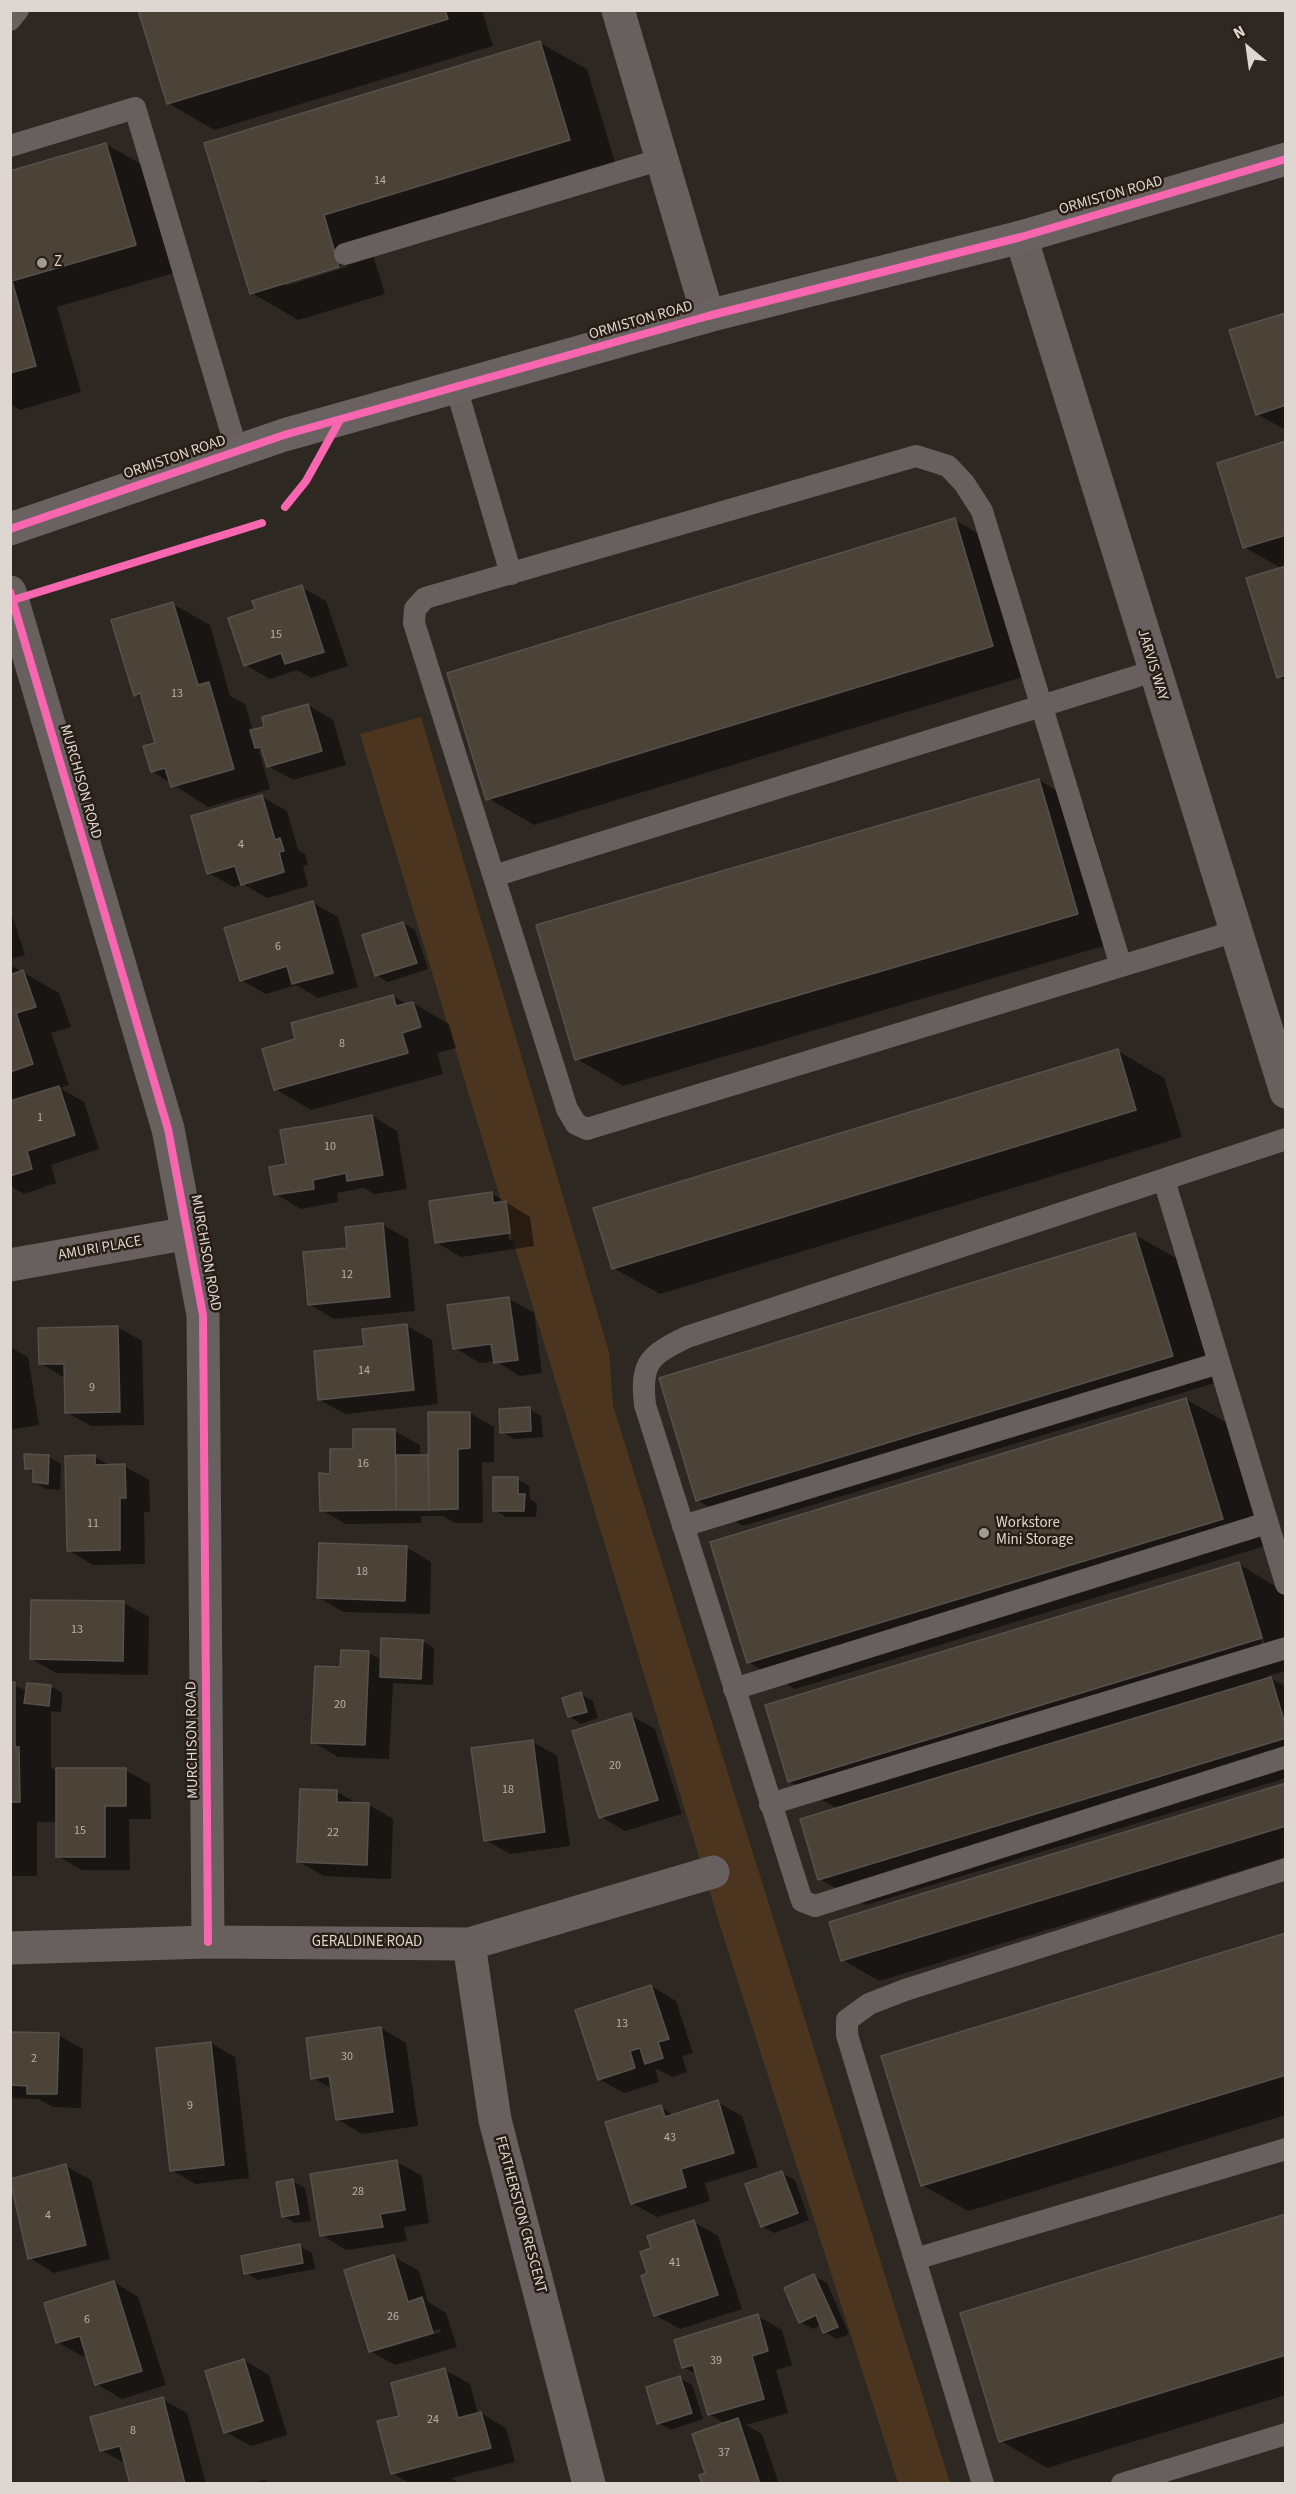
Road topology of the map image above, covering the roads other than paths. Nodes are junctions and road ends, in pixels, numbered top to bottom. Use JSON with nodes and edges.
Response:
{"nodes":[{"id":1,"x":18,"y":10,"type":"edge"},
{"id":2,"x":618,"y":10,"type":"edge"},
{"id":3,"x":10,"y":20,"type":"edge"},
{"id":4,"x":10,"y":146,"type":"edge"},
{"id":5,"x":662,"y":159,"type":"junction"},
{"id":6,"x":1286,"y":159,"type":"edge"},
{"id":7,"x":1021,"y":237,"type":"junction"},
{"id":8,"x":345,"y":254,"type":"dead end"},
{"id":9,"x":708,"y":316,"type":"junction"},
{"id":10,"x":456,"y":387,"type":"junction"},
{"id":11,"x":237,"y":451,"type":"junction"},
{"id":12,"x":10,"y":529,"type":"edge"},
{"id":13,"x":510,"y":574,"type":"junction"},
{"id":14,"x":10,"y":592,"type":"edge"},
{"id":15,"x":1154,"y":670,"type":"junction"},
{"id":16,"x":1040,"y":706,"type":"junction"},
{"id":17,"x":494,"y":876,"type":"junction"},
{"id":18,"x":1236,"y":931,"type":"junction"},
{"id":19,"x":1121,"y":966,"type":"junction"},
{"id":20,"x":1286,"y":1092,"type":"edge"},
{"id":21,"x":1286,"y":1139,"type":"edge"},
{"id":22,"x":1164,"y":1180,"type":"junction"},
{"id":23,"x":189,"y":1233,"type":"junction"},
{"id":24,"x":10,"y":1265,"type":"edge"},
{"id":25,"x":1219,"y":1363,"type":"junction"},
{"id":26,"x":1267,"y":1523,"type":"junction"},
{"id":27,"x":683,"y":1526,"type":"junction"},
{"id":28,"x":1286,"y":1584,"type":"edge"},
{"id":29,"x":1286,"y":1648,"type":"edge"},
{"id":30,"x":735,"y":1689,"type":"junction"},
{"id":31,"x":1286,"y":1757,"type":"edge"},
{"id":32,"x":770,"y":1804,"type":"junction"},
{"id":33,"x":1286,"y":1869,"type":"edge"},
{"id":34,"x":713,"y":1872,"type":"dead end"},
{"id":35,"x":208,"y":1942,"type":"junction"},
{"id":36,"x":469,"y":1944,"type":"junction"},
{"id":37,"x":10,"y":1948,"type":"edge"},
{"id":38,"x":1286,"y":2149,"type":"edge"},
{"id":39,"x":915,"y":2259,"type":"junction"},
{"id":40,"x":1286,"y":2434,"type":"edge"},
{"id":41,"x":589,"y":2484,"type":"edge"},
{"id":42,"x":983,"y":2484,"type":"edge"},
{"id":43,"x":1122,"y":2484,"type":"edge"}],
"edges":[{"from":1,"to":3,"type":"lane"},
{"from":2,"to":5,"type":"street"},
{"from":4,"to":11,"type":"lane"},
{"from":5,"to":8,"type":"lane"},
{"from":5,"to":9,"type":"street"},
{"from":6,"to":7,"type":"main road","name":"ORMISTON ROAD"},
{"from":7,"to":9,"type":"main road","name":"ORMISTON ROAD"},
{"from":7,"to":15,"type":"street","name":"JARVIS WAY"},
{"from":9,"to":10,"type":"main road","name":"ORMISTON ROAD"},
{"from":10,"to":11,"type":"main road","name":"ORMISTON ROAD"},
{"from":10,"to":13,"type":"lane"},
{"from":11,"to":12,"type":"main road","name":"ORMISTON ROAD"},
{"from":13,"to":16,"type":"lane"},
{"from":13,"to":17,"type":"lane"},
{"from":14,"to":23,"type":"street","name":"MURCHISON ROAD"},
{"from":15,"to":16,"type":"lane"},
{"from":15,"to":18,"type":"street","name":"JARVIS WAY"},
{"from":16,"to":17,"type":"lane"},
{"from":16,"to":19,"type":"lane"},
{"from":17,"to":19,"type":"lane"},
{"from":18,"to":19,"type":"lane"},
{"from":18,"to":20,"type":"street","name":"JARVIS WAY"},
{"from":21,"to":22,"type":"lane"},
{"from":22,"to":25,"type":"lane"},
{"from":22,"to":27,"type":"lane"},
{"from":23,"to":24,"type":"street","name":"AMURI PLACE"},
{"from":23,"to":35,"type":"street","name":"MURCHISON ROAD"},
{"from":25,"to":26,"type":"lane"},
{"from":25,"to":27,"type":"lane"},
{"from":26,"to":28,"type":"lane"},
{"from":26,"to":30,"type":"lane"},
{"from":27,"to":30,"type":"lane"},
{"from":29,"to":32,"type":"lane"},
{"from":30,"to":32,"type":"lane"},
{"from":31,"to":32,"type":"lane"},
{"from":33,"to":39,"type":"lane"},
{"from":34,"to":36,"type":"street","name":"GERALDINE ROAD"},
{"from":35,"to":36,"type":"street","name":"GERALDINE ROAD"},
{"from":35,"to":37,"type":"street","name":"GERALDINE ROAD"},
{"from":36,"to":41,"type":"street","name":"FEATHERSTON CRESCENT"},
{"from":38,"to":39,"type":"lane"},
{"from":39,"to":42,"type":"lane"},
{"from":40,"to":43,"type":"lane"}]}
